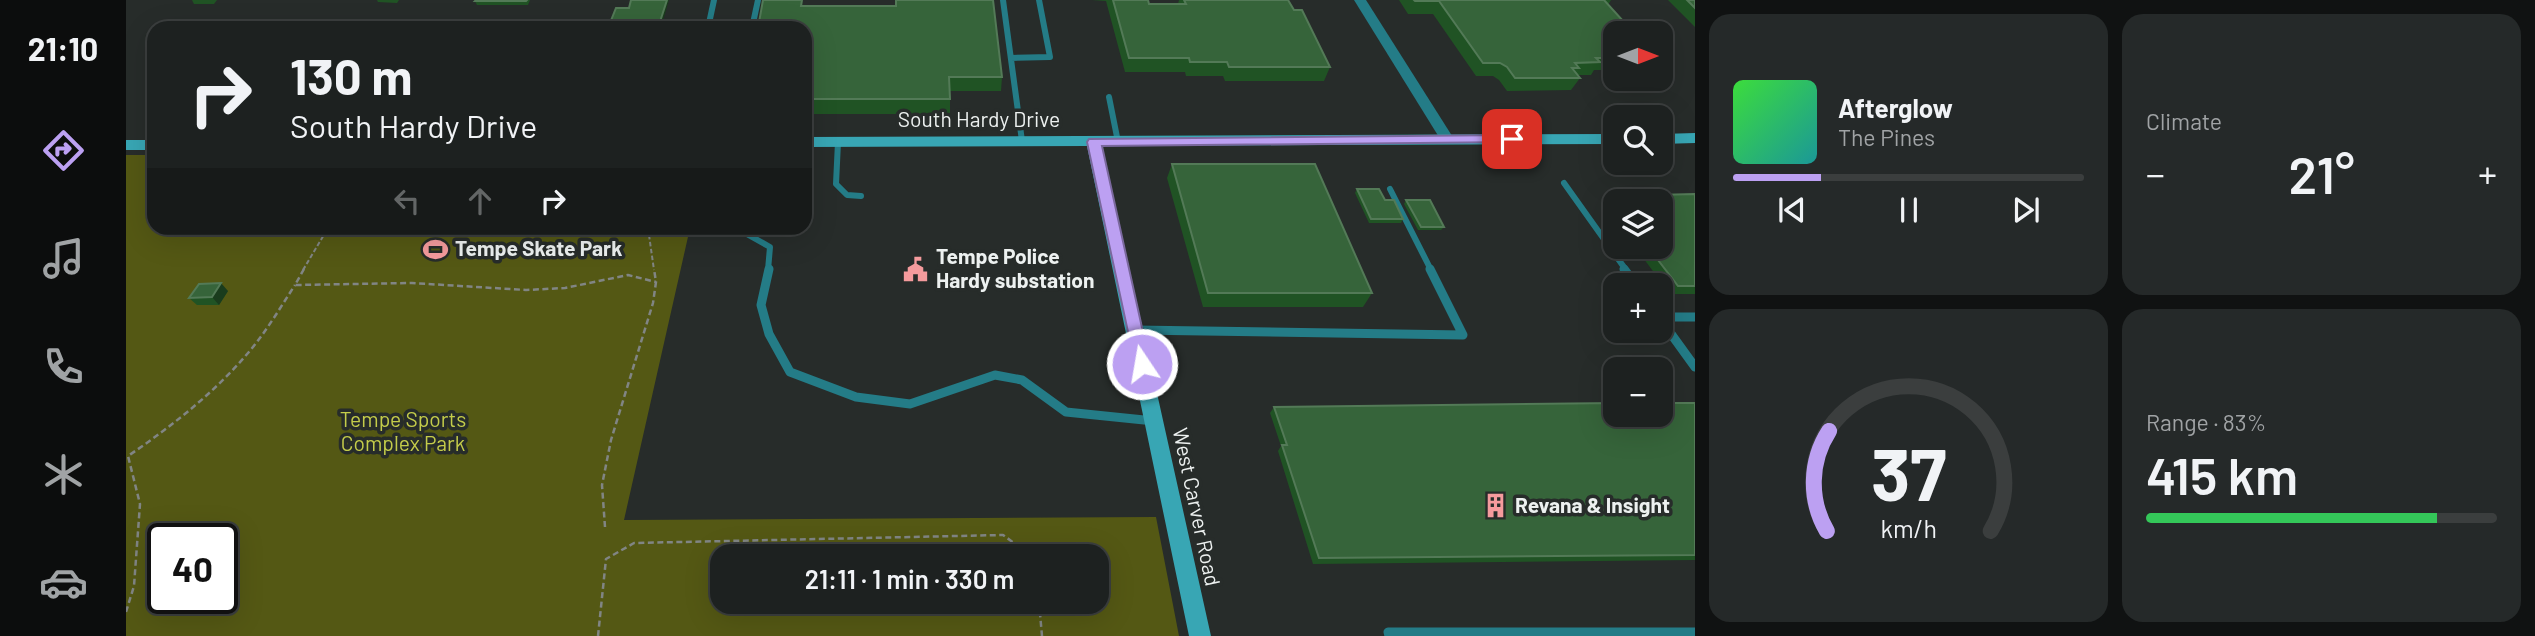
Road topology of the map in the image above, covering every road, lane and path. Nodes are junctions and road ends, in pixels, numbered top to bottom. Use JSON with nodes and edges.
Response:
{"nodes":[{"id":1,"x":714,"y":0,"type":"edge"},
{"id":2,"x":758,"y":0,"type":"edge"},
{"id":3,"x":1003,"y":0,"type":"edge"},
{"id":4,"x":1039,"y":0,"type":"edge"},
{"id":5,"x":1360,"y":0,"type":"edge"},
{"id":6,"x":710,"y":21,"type":"edge"},
{"id":7,"x":754,"y":21,"type":"edge"},
{"id":8,"x":1012,"y":58,"type":"junction"},
{"id":9,"x":1109,"y":97,"type":"dead end"},
{"id":10,"x":1695,"y":138,"type":"edge"},
{"id":11,"x":1447,"y":139,"type":"junction"},
{"id":12,"x":1603,"y":139,"type":"edge"},
{"id":13,"x":1673,"y":139,"type":"edge"},
{"id":14,"x":1021,"y":141,"type":"junction"},
{"id":15,"x":812,"y":142,"type":"edge"},
{"id":16,"x":838,"y":142,"type":"junction"},
{"id":17,"x":1094,"y":142,"type":"junction"},
{"id":18,"x":1118,"y":142,"type":"junction"},
{"id":19,"x":126,"y":145,"type":"edge"},
{"id":20,"x":147,"y":145,"type":"edge"},
{"id":21,"x":1564,"y":183,"type":"dead end"},
{"id":22,"x":1390,"y":189,"type":"dead end"},
{"id":23,"x":861,"y":196,"type":"dead end"},
{"id":24,"x":324,"y":235,"type":"edge"},
{"id":25,"x":649,"y":235,"type":"edge"},
{"id":26,"x":749,"y":235,"type":"edge"},
{"id":27,"x":1628,"y":273,"type":"edge"},
{"id":28,"x":656,"y":282,"type":"junction"},
{"id":29,"x":295,"y":285,"type":"junction"},
{"id":30,"x":1695,"y":317,"type":"edge"},
{"id":31,"x":1673,"y":318,"type":"edge"},
{"id":32,"x":1135,"y":330,"type":"junction"},
{"id":33,"x":1673,"y":336,"type":"edge"},
{"id":34,"x":1695,"y":367,"type":"edge"},
{"id":35,"x":1154,"y":421,"type":"junction"},
{"id":36,"x":604,"y":527,"type":"dead end"},
{"id":37,"x":1015,"y":544,"type":"edge"},
{"id":38,"x":126,"y":612,"type":"edge"},
{"id":39,"x":1040,"y":614,"type":"edge"},
{"id":40,"x":1695,"y":632,"type":"edge"},
{"id":41,"x":1389,"y":634,"type":"edge"},
{"id":42,"x":598,"y":636,"type":"edge"},
{"id":43,"x":1042,"y":636,"type":"edge"},
{"id":44,"x":1200,"y":636,"type":"edge"}],
"edges":[{"from":1,"to":6,"type":"lane"},
{"from":2,"to":7,"type":"lane"},
{"from":3,"to":8,"type":"lane"},
{"from":4,"to":8,"type":"lane"},
{"from":5,"to":11,"type":"street"},
{"from":8,"to":14,"type":"lane"},
{"from":9,"to":18,"type":"lane"},
{"from":10,"to":13,"type":"street"},
{"from":11,"to":12,"type":"street","name":"South Hardy Drive"},
{"from":11,"to":18,"type":"street","name":"South Hardy Drive"},
{"from":14,"to":16,"type":"street","name":"South Hardy Drive"},
{"from":14,"to":17,"type":"street","name":"South Hardy Drive"},
{"from":15,"to":16,"type":"street","name":"South Hardy Drive"},
{"from":16,"to":23,"type":"lane"},
{"from":17,"to":18,"type":"street","name":"South Hardy Drive"},
{"from":17,"to":32,"type":"street","name":"West Carver Road"},
{"from":19,"to":20,"type":"street"},
{"from":21,"to":27,"type":"lane"},
{"from":22,"to":32,"type":"lane"},
{"from":24,"to":29,"type":"path"},
{"from":25,"to":28,"type":"path"},
{"from":26,"to":35,"type":"lane"},
{"from":28,"to":29,"type":"path"},
{"from":28,"to":36,"type":"path"},
{"from":29,"to":38,"type":"path"},
{"from":30,"to":31,"type":"lane"},
{"from":32,"to":35,"type":"street","name":"West Carver Road"},
{"from":33,"to":34,"type":"lane"},
{"from":35,"to":44,"type":"street","name":"West Carver Road"},
{"from":37,"to":42,"type":"path"},
{"from":39,"to":43,"type":"path"},
{"from":40,"to":41,"type":"lane"}]}
